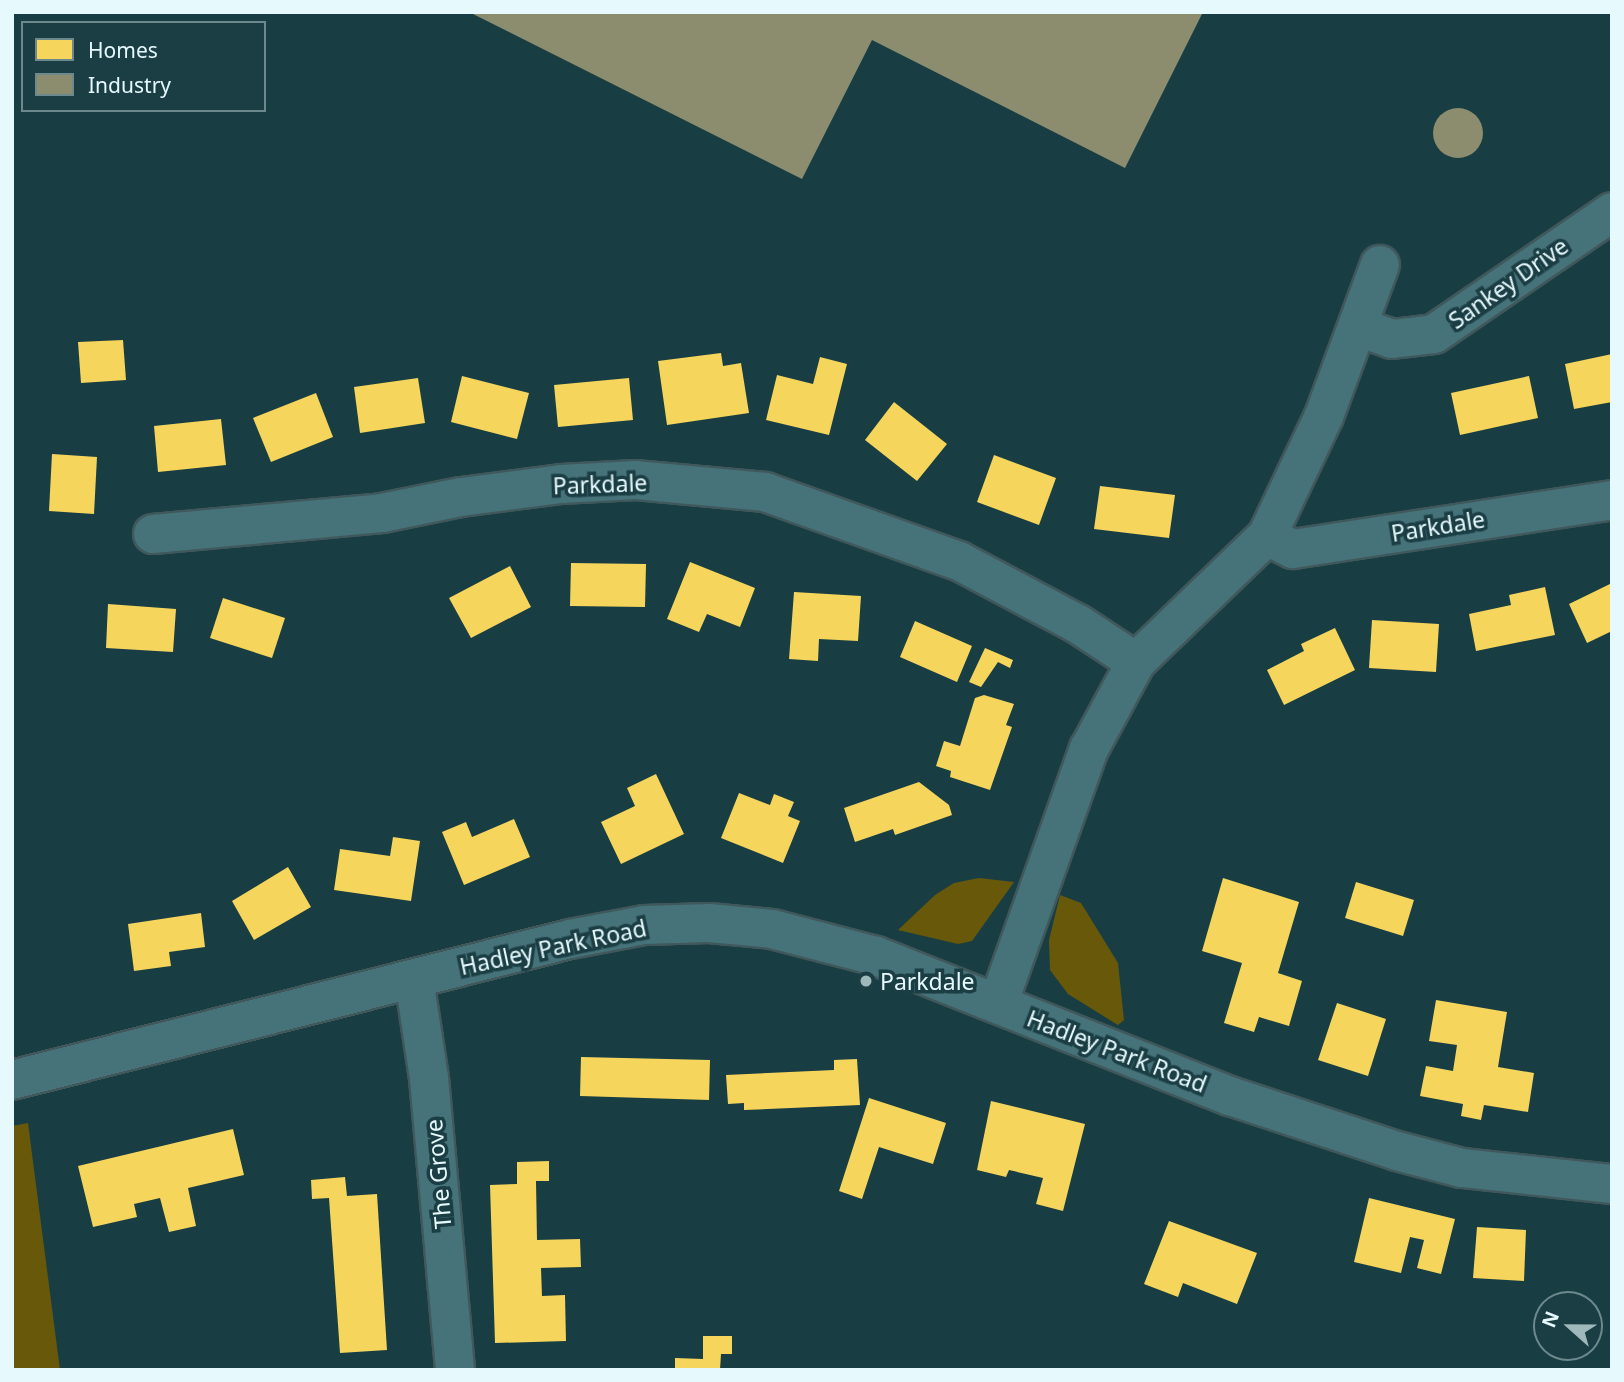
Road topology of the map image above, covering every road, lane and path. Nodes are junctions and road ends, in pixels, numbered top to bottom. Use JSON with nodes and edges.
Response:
{"nodes":[{"id":1,"x":1612,"y":212,"type":"edge"},
{"id":2,"x":1380,"y":265,"type":"dead end"},
{"id":3,"x":1358,"y":327,"type":"junction"},
{"id":4,"x":1612,"y":500,"type":"edge"},
{"id":5,"x":153,"y":534,"type":"dead end"},
{"id":6,"x":1267,"y":536,"type":"junction"},
{"id":7,"x":1136,"y":662,"type":"junction"},
{"id":8,"x":414,"y":979,"type":"junction"},
{"id":9,"x":998,"y":1004,"type":"junction"},
{"id":10,"x":12,"y":1080,"type":"edge"},
{"id":11,"x":1612,"y":1184,"type":"edge"},
{"id":12,"x":455,"y":1370,"type":"edge"}],
"edges":[{"from":1,"to":3,"type":"street","name":"Sankey Drive"},
{"from":2,"to":3,"type":"street"},
{"from":3,"to":6,"type":"street"},
{"from":4,"to":6,"type":"street","name":"Parkdale"},
{"from":5,"to":7,"type":"street","name":"Parkdale"},
{"from":6,"to":7,"type":"street"},
{"from":7,"to":9,"type":"street"},
{"from":8,"to":9,"type":"street","name":"Hadley Park Road"},
{"from":8,"to":10,"type":"street","name":"Hadley Park Road"},
{"from":8,"to":12,"type":"street","name":"The Grove"},
{"from":9,"to":11,"type":"street","name":"Hadley Park Road"}]}
